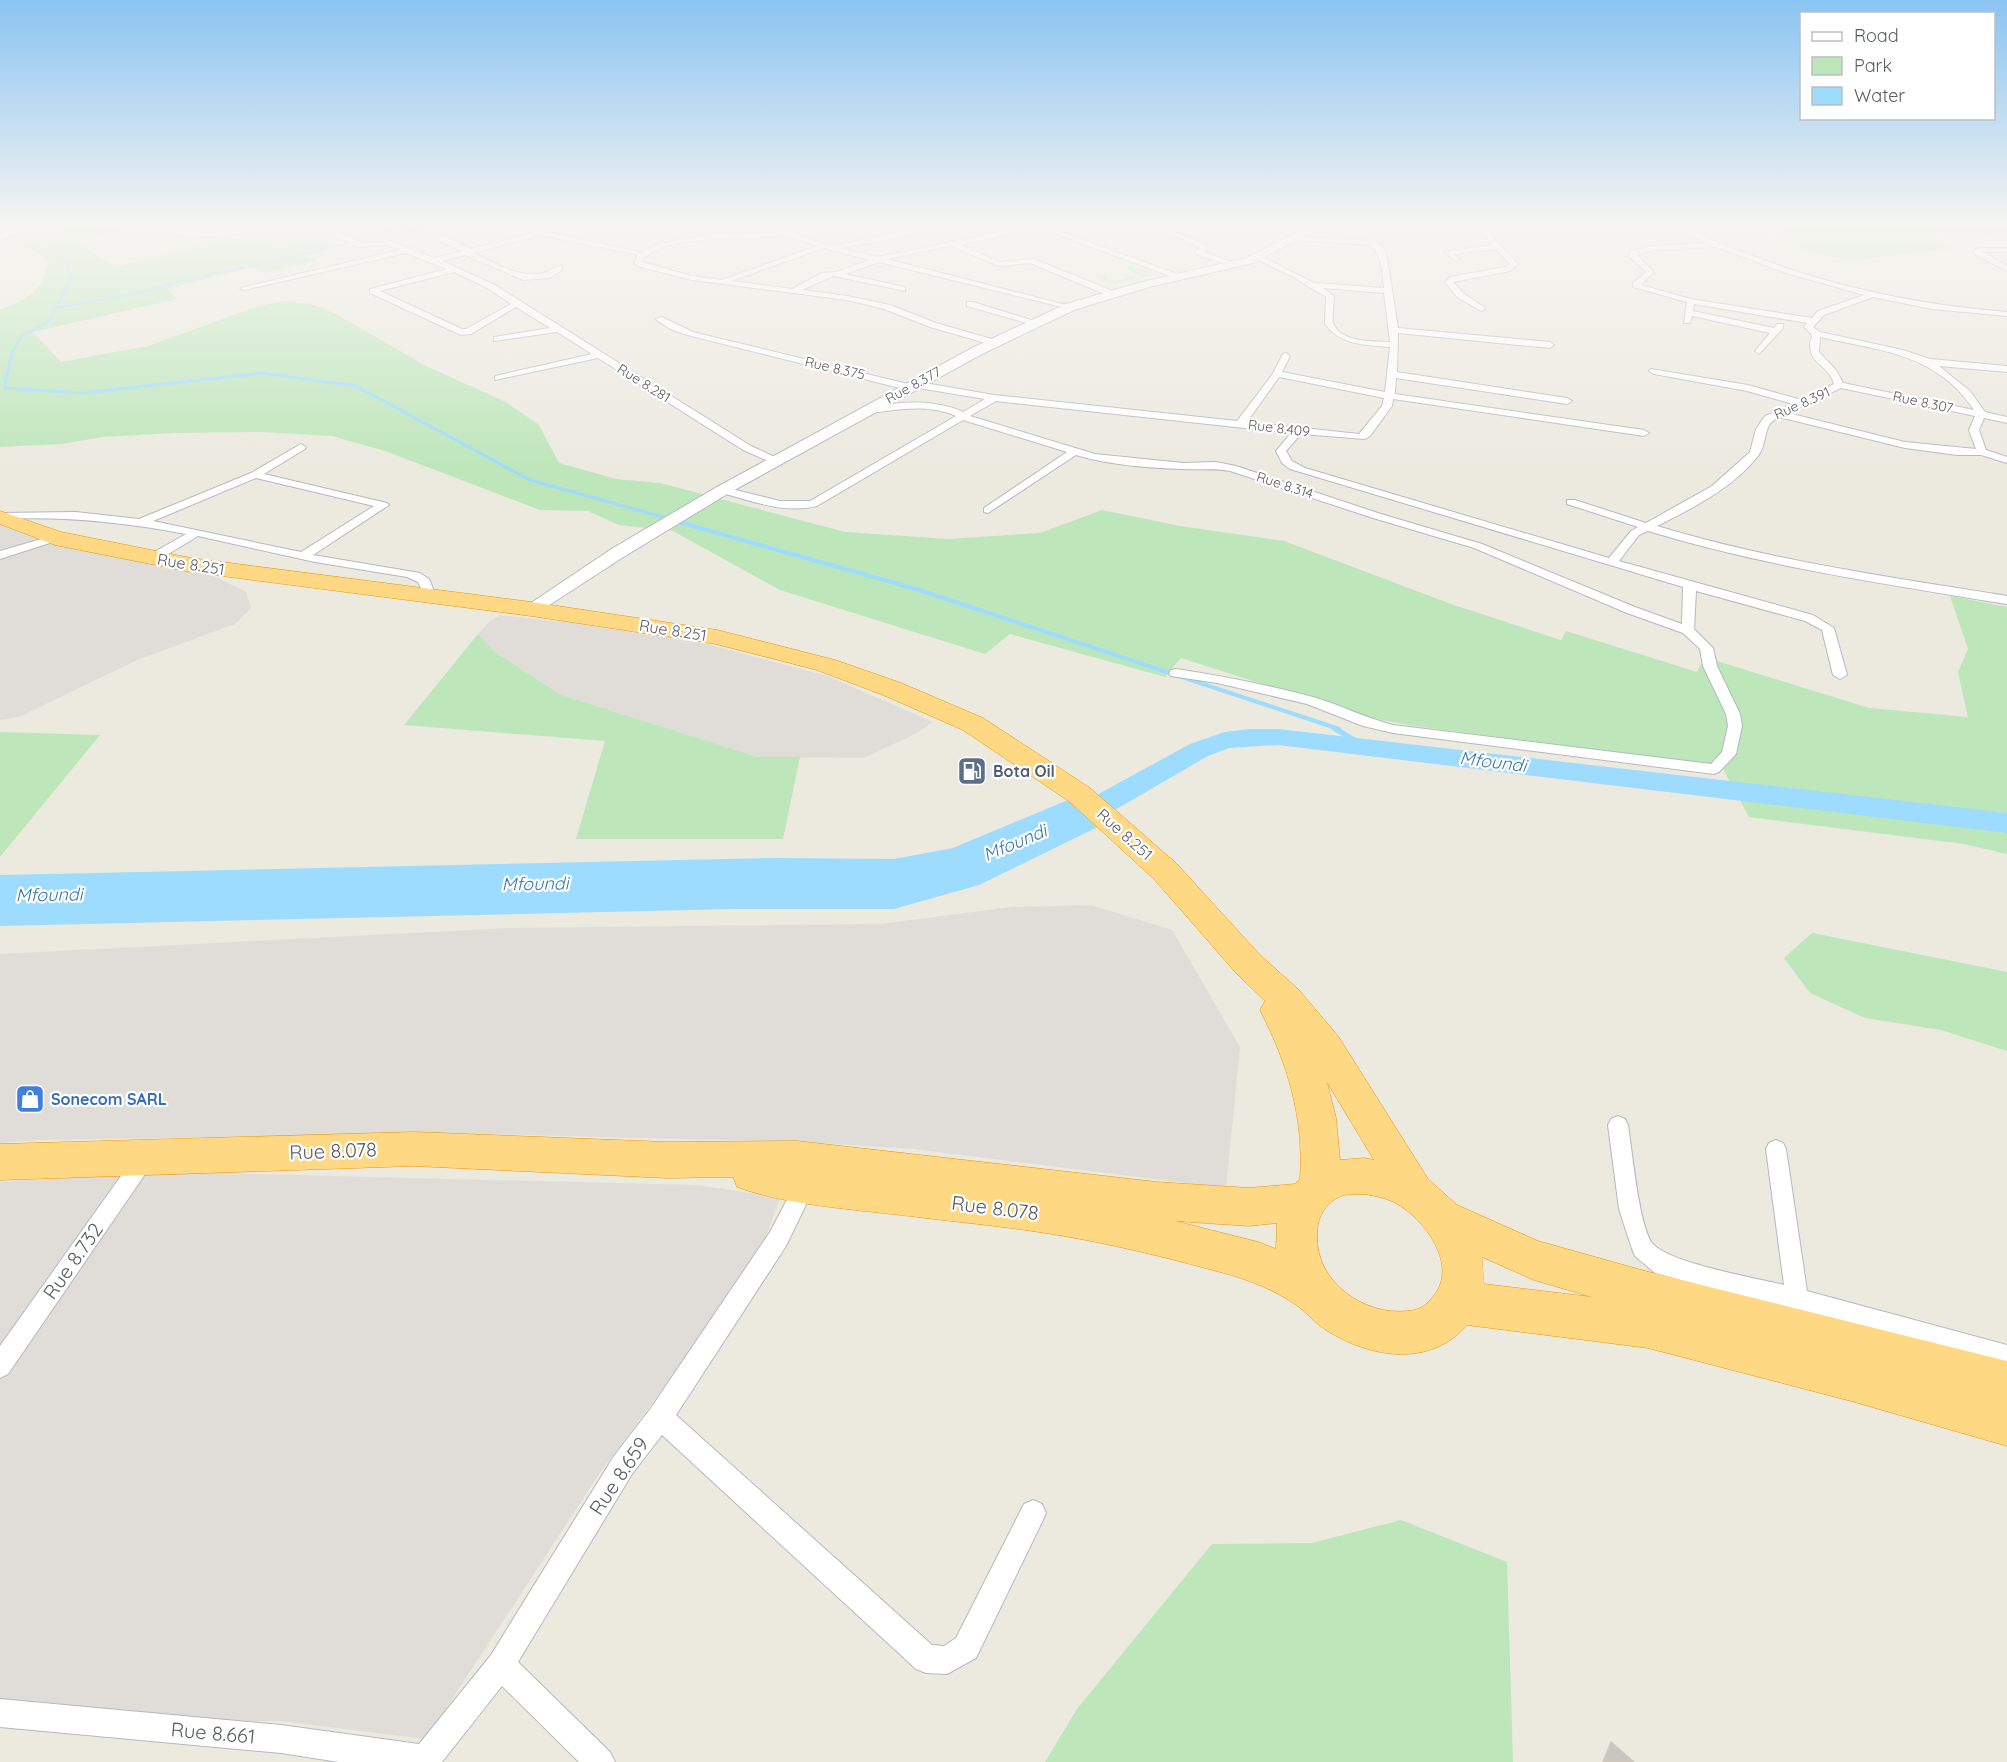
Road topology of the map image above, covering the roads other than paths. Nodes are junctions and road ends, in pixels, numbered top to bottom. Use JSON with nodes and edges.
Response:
{"nodes":[{"id":1,"x":405,"y":306,"type":"edge"},
{"id":2,"x":512,"y":306,"type":"edge"},
{"id":3,"x":522,"y":306,"type":"edge"},
{"id":4,"x":883,"y":306,"type":"edge"},
{"id":5,"x":978,"y":306,"type":"edge"},
{"id":6,"x":1067,"y":306,"type":"edge"},
{"id":7,"x":1330,"y":306,"type":"edge"},
{"id":8,"x":1390,"y":306,"type":"edge"},
{"id":9,"x":1477,"y":306,"type":"edge"},
{"id":10,"x":1690,"y":306,"type":"edge"},
{"id":11,"x":1729,"y":306,"type":"edge"},
{"id":12,"x":1839,"y":306,"type":"edge"},
{"id":13,"x":1927,"y":306,"type":"edge"},
{"id":14,"x":1070,"y":307,"type":"joint"},
{"id":15,"x":1481,"y":309,"type":"dead end"},
{"id":16,"x":2007,"y":314,"type":"edge"},
{"id":17,"x":1788,"y":316,"type":"junction"},
{"id":18,"x":659,"y":320,"type":"dead end"},
{"id":19,"x":1813,"y":321,"type":"junction"},
{"id":20,"x":1037,"y":323,"type":"junction"},
{"id":21,"x":559,"y":329,"type":"junction"},
{"id":22,"x":1394,"y":330,"type":"junction"},
{"id":23,"x":1775,"y":331,"type":"junction"},
{"id":24,"x":1817,"y":334,"type":"junction"},
{"id":25,"x":497,"y":339,"type":"dead end"},
{"id":26,"x":996,"y":343,"type":"junction"},
{"id":27,"x":1394,"y":345,"type":"junction"},
{"id":28,"x":1550,"y":345,"type":"dead end"},
{"id":29,"x":1758,"y":351,"type":"dead end"},
{"id":30,"x":599,"y":355,"type":"junction"},
{"id":31,"x":1287,"y":356,"type":"dead end"},
{"id":32,"x":1929,"y":362,"type":"junction"},
{"id":33,"x":2007,"y":369,"type":"edge"},
{"id":34,"x":1654,"y":371,"type":"dead end"},
{"id":35,"x":1277,"y":374,"type":"junction"},
{"id":36,"x":1390,"y":374,"type":"junction"},
{"id":37,"x":498,"y":378,"type":"dead end"},
{"id":38,"x":910,"y":385,"type":"junction"},
{"id":39,"x":1839,"y":385,"type":"junction"},
{"id":40,"x":1390,"y":394,"type":"junction"},
{"id":41,"x":994,"y":398,"type":"junction"},
{"id":42,"x":1567,"y":400,"type":"dead end"},
{"id":43,"x":1802,"y":403,"type":"junction"},
{"id":44,"x":868,"y":410,"type":"junction"},
{"id":45,"x":1777,"y":413,"type":"junction"},
{"id":46,"x":1981,"y":414,"type":"junction"},
{"id":47,"x":962,"y":418,"type":"junction"},
{"id":48,"x":2007,"y":420,"type":"edge"},
{"id":49,"x":1240,"y":424,"type":"junction"},
{"id":50,"x":1299,"y":430,"type":"junction"},
{"id":51,"x":1644,"y":433,"type":"dead end"},
{"id":52,"x":301,"y":447,"type":"dead end"},
{"id":53,"x":1074,"y":452,"type":"junction"},
{"id":54,"x":1982,"y":452,"type":"junction"},
{"id":55,"x":2007,"y":460,"type":"edge"},
{"id":56,"x":775,"y":461,"type":"junction"},
{"id":57,"x":255,"y":475,"type":"junction"},
{"id":58,"x":723,"y":490,"type":"junction"},
{"id":59,"x":1571,"y":502,"type":"dead end"},
{"id":60,"x":988,"y":510,"type":"dead end"},
{"id":61,"x":0,"y":516,"type":"edge"},
{"id":62,"x":141,"y":522,"type":"junction"},
{"id":63,"x":1647,"y":527,"type":"junction"},
{"id":64,"x":195,"y":533,"type":"junction"},
{"id":65,"x":55,"y":538,"type":"junction"},
{"id":66,"x":0,"y":555,"type":"edge"},
{"id":67,"x":303,"y":556,"type":"junction"},
{"id":68,"x":153,"y":558,"type":"junction"},
{"id":69,"x":1611,"y":563,"type":"junction"},
{"id":70,"x":1689,"y":585,"type":"junction"},
{"id":71,"x":430,"y":596,"type":"junction"},
{"id":72,"x":2007,"y":600,"type":"edge"},
{"id":73,"x":531,"y":609,"type":"junction"},
{"id":74,"x":1688,"y":630,"type":"junction"},
{"id":75,"x":1176,"y":673,"type":"dead end"},
{"id":76,"x":1840,"y":675,"type":"dead end"},
{"id":77,"x":1248,"y":964,"type":"junction"},
{"id":78,"x":1618,"y":1125,"type":"dead end"},
{"id":79,"x":1776,"y":1149,"type":"dead end"},
{"id":80,"x":146,"y":1157,"type":"junction"},
{"id":81,"x":667,"y":1160,"type":"junction"},
{"id":82,"x":0,"y":1162,"type":"edge"},
{"id":83,"x":806,"y":1184,"type":"junction"},
{"id":84,"x":1312,"y":1195,"type":"junction"},
{"id":85,"x":1429,"y":1206,"type":"junction"},
{"id":86,"x":1314,"y":1292,"type":"junction"},
{"id":87,"x":1797,"y":1299,"type":"junction"},
{"id":88,"x":1457,"y":1302,"type":"junction"},
{"id":89,"x":1842,"y":1326,"type":"junction"},
{"id":90,"x":2007,"y":1357,"type":"edge"},
{"id":91,"x":0,"y":1366,"type":"edge"},
{"id":92,"x":2007,"y":1384,"type":"edge"},
{"id":93,"x":660,"y":1417,"type":"junction"},
{"id":94,"x":2007,"y":1423,"type":"edge"},
{"id":95,"x":1033,"y":1513,"type":"dead end"},
{"id":96,"x":501,"y":1665,"type":"junction"},
{"id":97,"x":0,"y":1713,"type":"edge"},
{"id":98,"x":425,"y":1761,"type":"edge"},
{"id":99,"x":600,"y":1762,"type":"edge"}],
"edges":[{"from":1,"to":2,"type":"street"},
{"from":3,"to":21,"type":"street","name":"Rue 8.281"},
{"from":4,"to":26,"type":"street"},
{"from":5,"to":20,"type":"street"},
{"from":6,"to":14,"type":"street"},
{"from":7,"to":27,"type":"street"},
{"from":8,"to":22,"type":"street","name":"Rue 8.409"},
{"from":9,"to":15,"type":"street"},
{"from":10,"to":23,"type":"street"},
{"from":11,"to":17,"type":"street"},
{"from":12,"to":19,"type":"street"},
{"from":13,"to":16,"type":"street"},
{"from":14,"to":20,"type":"street","name":"Rue 8.377"},
{"from":17,"to":19,"type":"street"},
{"from":17,"to":23,"type":"street"},
{"from":18,"to":38,"type":"street","name":"Rue 8.375"},
{"from":19,"to":24,"type":"street","name":"Rue 8.391"},
{"from":20,"to":26,"type":"street","name":"Rue 8.377"},
{"from":21,"to":25,"type":"street"},
{"from":21,"to":30,"type":"street","name":"Rue 8.281"},
{"from":22,"to":27,"type":"street","name":"Rue 8.409"},
{"from":22,"to":28,"type":"street"},
{"from":23,"to":29,"type":"street"},
{"from":24,"to":32,"type":"street"},
{"from":24,"to":39,"type":"street","name":"Rue 8.391"},
{"from":26,"to":38,"type":"street","name":"Rue 8.377"},
{"from":27,"to":36,"type":"street","name":"Rue 8.409"},
{"from":30,"to":37,"type":"street"},
{"from":30,"to":56,"type":"street","name":"Rue 8.281"},
{"from":31,"to":35,"type":"street"},
{"from":32,"to":33,"type":"street"},
{"from":32,"to":46,"type":"street"},
{"from":34,"to":43,"type":"street"},
{"from":35,"to":40,"type":"street"},
{"from":35,"to":49,"type":"street"},
{"from":36,"to":40,"type":"street","name":"Rue 8.409"},
{"from":36,"to":42,"type":"street"},
{"from":38,"to":41,"type":"street","name":"Rue 8.409"},
{"from":38,"to":44,"type":"street","name":"Rue 8.377"},
{"from":39,"to":43,"type":"street","name":"Rue 8.391"},
{"from":39,"to":46,"type":"street","name":"Rue 8.307"},
{"from":40,"to":50,"type":"street","name":"Rue 8.409"},
{"from":40,"to":51,"type":"street"},
{"from":41,"to":47,"type":"street"},
{"from":41,"to":49,"type":"street","name":"Rue 8.409"},
{"from":43,"to":45,"type":"street","name":"Rue 8.391"},
{"from":44,"to":47,"type":"street","name":"Rue 8.314"},
{"from":44,"to":56,"type":"street","name":"Rue 8.377"},
{"from":45,"to":54,"type":"street"},
{"from":45,"to":63,"type":"street","name":"Rue 8.391"},
{"from":46,"to":48,"type":"street","name":"Rue 8.307"},
{"from":46,"to":54,"type":"street"},
{"from":47,"to":53,"type":"street","name":"Rue 8.314"},
{"from":47,"to":58,"type":"street"},
{"from":49,"to":50,"type":"street","name":"Rue 8.409"},
{"from":50,"to":69,"type":"street"},
{"from":52,"to":57,"type":"street"},
{"from":53,"to":60,"type":"street"},
{"from":53,"to":74,"type":"street","name":"Rue 8.314"},
{"from":54,"to":55,"type":"street"},
{"from":56,"to":58,"type":"street","name":"Rue 8.377"},
{"from":57,"to":62,"type":"street"},
{"from":57,"to":67,"type":"street"},
{"from":58,"to":73,"type":"street","name":"Rue 8.377"},
{"from":59,"to":63,"type":"street"},
{"from":61,"to":62,"type":"street"},
{"from":61,"to":65,"type":"highway","name":"Rue 8.251"},
{"from":62,"to":64,"type":"street"},
{"from":63,"to":69,"type":"street","name":"Rue 8.391"},
{"from":63,"to":72,"type":"street"},
{"from":64,"to":67,"type":"street"},
{"from":64,"to":68,"type":"street"},
{"from":65,"to":66,"type":"street"},
{"from":65,"to":68,"type":"highway","name":"Rue 8.251"},
{"from":67,"to":71,"type":"street"},
{"from":68,"to":71,"type":"highway","name":"Rue 8.251"},
{"from":69,"to":70,"type":"street"},
{"from":70,"to":74,"type":"street"},
{"from":70,"to":76,"type":"street"},
{"from":71,"to":73,"type":"highway","name":"Rue 8.251"},
{"from":73,"to":77,"type":"highway","name":"Rue 8.251"},
{"from":74,"to":75,"type":"street"},
{"from":77,"to":84,"type":"highway","name":"Rue 8.251"},
{"from":77,"to":85,"type":"highway","name":"Rue 8.251"},
{"from":78,"to":87,"type":"street"},
{"from":79,"to":87,"type":"street"},
{"from":80,"to":81,"type":"highway","name":"Rue 8.078"},
{"from":80,"to":82,"type":"highway","name":"Rue 8.078"},
{"from":80,"to":91,"type":"street","name":"Rue 8.732"},
{"from":81,"to":83,"type":"highway","name":"Rue 8.078"},
{"from":81,"to":84,"type":"highway","name":"Rue 8.078"},
{"from":83,"to":86,"type":"highway","name":"Rue 8.078"},
{"from":83,"to":93,"type":"street","name":"Rue 8.659"},
{"from":84,"to":85,"type":"highway"},
{"from":84,"to":86,"type":"highway"},
{"from":85,"to":88,"type":"highway"},
{"from":85,"to":89,"type":"highway"},
{"from":86,"to":88,"type":"highway"},
{"from":87,"to":89,"type":"street"},
{"from":88,"to":94,"type":"highway"},
{"from":89,"to":90,"type":"street"},
{"from":89,"to":92,"type":"highway"},
{"from":93,"to":95,"type":"street"},
{"from":93,"to":96,"type":"street","name":"Rue 8.659"},
{"from":96,"to":98,"type":"street","name":"Rue 8.659"},
{"from":96,"to":99,"type":"street"},
{"from":97,"to":98,"type":"street","name":"Rue 8.661"}]}
